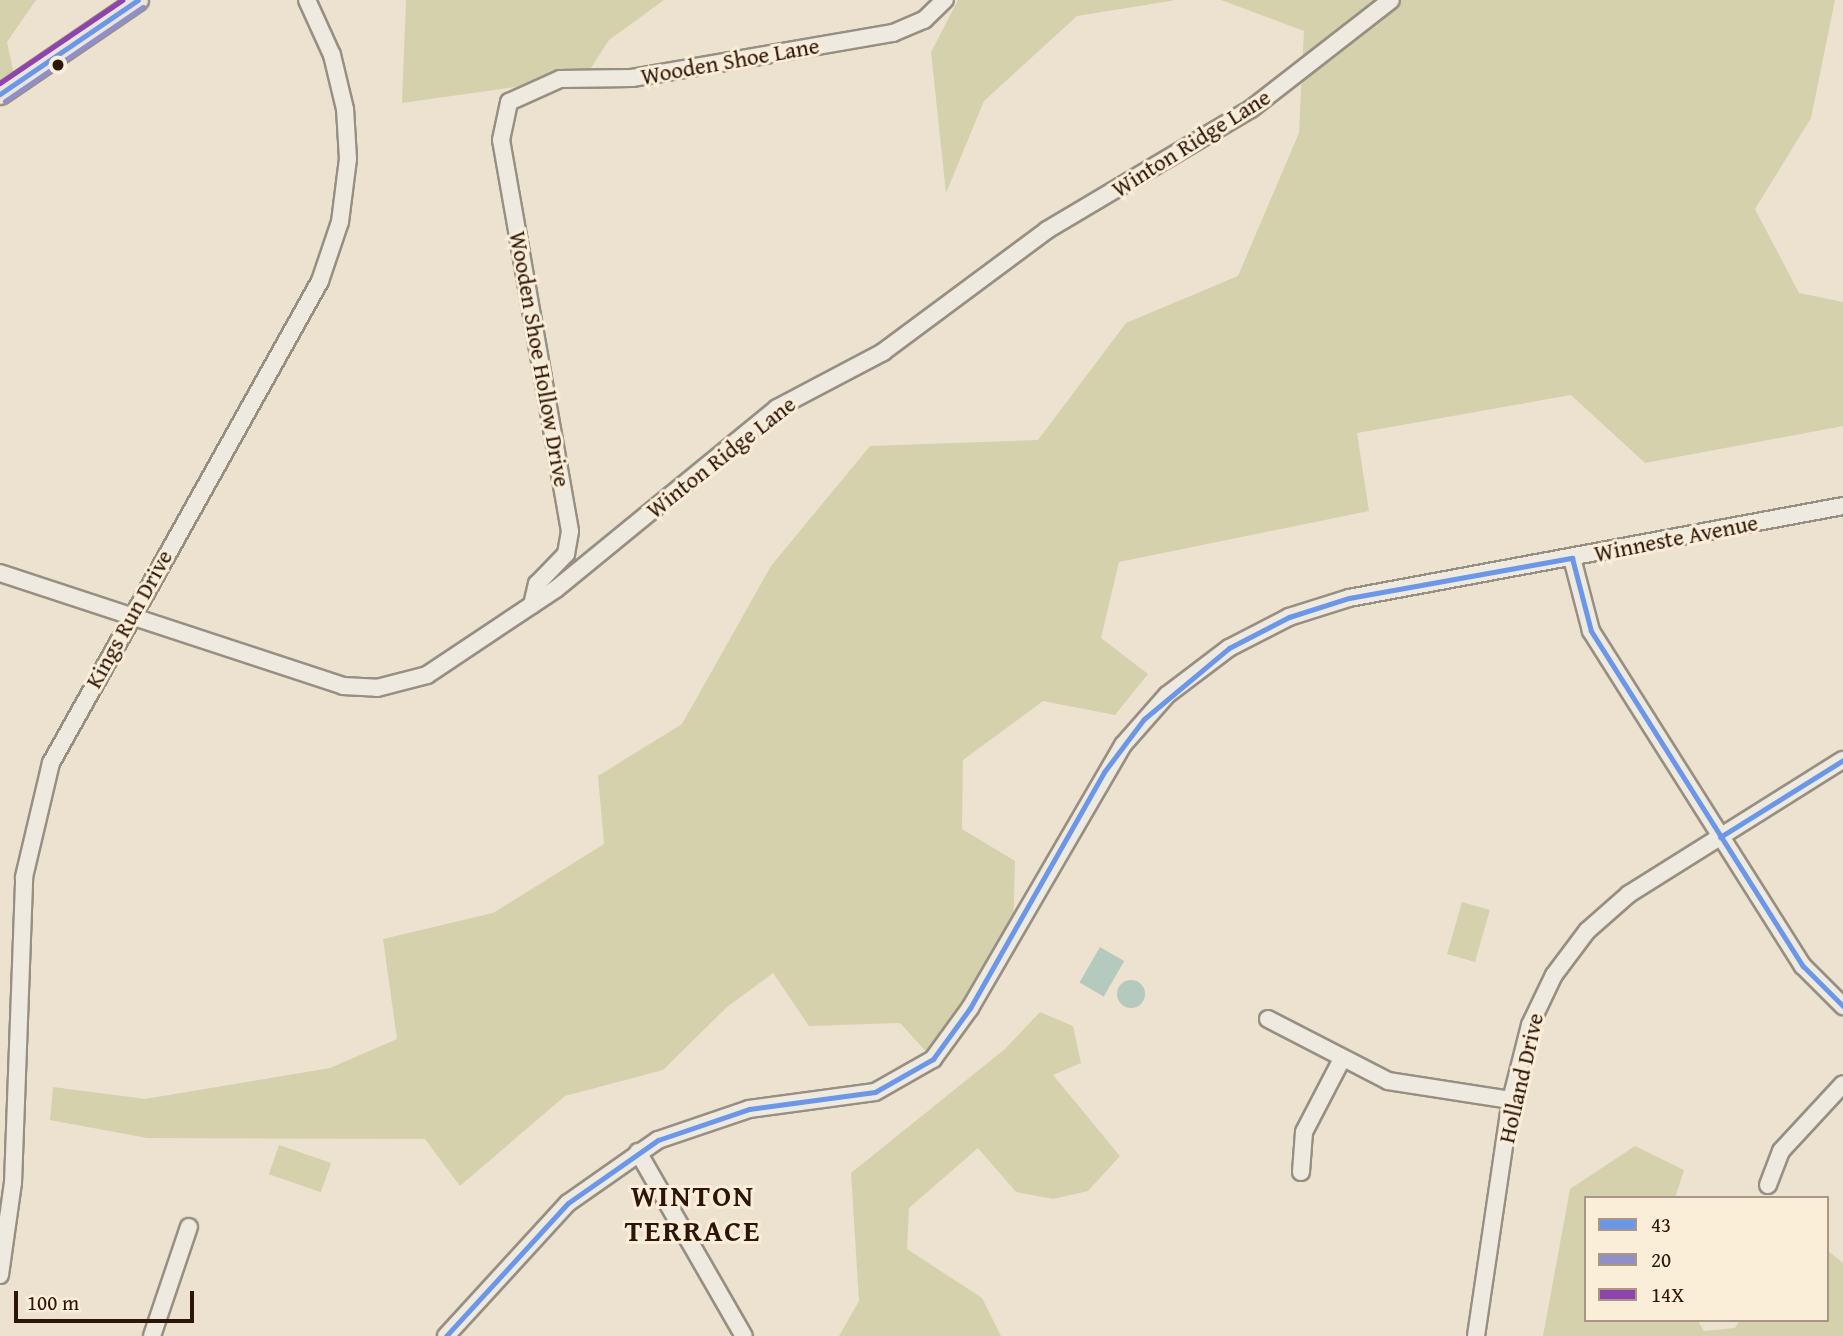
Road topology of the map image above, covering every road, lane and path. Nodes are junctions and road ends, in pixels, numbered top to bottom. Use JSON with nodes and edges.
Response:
{"nodes":[{"id":1,"x":138,"y":0,"type":"edge"},
{"id":2,"x":307,"y":0,"type":"edge"},
{"id":3,"x":945,"y":0,"type":"edge"},
{"id":4,"x":1391,"y":0,"type":"edge"},
{"id":5,"x":0,"y":94,"type":"edge"},
{"id":6,"x":509,"y":102,"type":"joint"},
{"id":7,"x":1843,"y":506,"type":"edge"},
{"id":8,"x":1572,"y":558,"type":"junction"},
{"id":9,"x":0,"y":573,"type":"edge"},
{"id":10,"x":532,"y":605,"type":"junction"},
{"id":11,"x":130,"y":617,"type":"junction"},
{"id":12,"x":1843,"y":760,"type":"edge"},
{"id":13,"x":1720,"y":837,"type":"junction"},
{"id":14,"x":1843,"y":1006,"type":"edge"},
{"id":15,"x":1268,"y":1019,"type":"dead end"},
{"id":16,"x":1342,"y":1059,"type":"junction"},
{"id":17,"x":1843,"y":1084,"type":"edge"},
{"id":18,"x":1511,"y":1100,"type":"junction"},
{"id":19,"x":638,"y":1152,"type":"junction"},
{"id":20,"x":1301,"y":1172,"type":"dead end"},
{"id":21,"x":1768,"y":1185,"type":"dead end"},
{"id":22,"x":189,"y":1227,"type":"dead end"},
{"id":23,"x":0,"y":1275,"type":"edge"},
{"id":24,"x":152,"y":1336,"type":"edge"},
{"id":25,"x":446,"y":1336,"type":"edge"},
{"id":26,"x":744,"y":1336,"type":"edge"},
{"id":27,"x":1476,"y":1336,"type":"edge"}],
"edges":[{"from":1,"to":5,"type":"main road"},
{"from":2,"to":11,"type":"street","name":"Kings Run Drive"},
{"from":3,"to":6,"type":"street","name":"Wooden Shoe Lane"},
{"from":4,"to":10,"type":"street","name":"Winton Ridge Lane"},
{"from":6,"to":10,"type":"street","name":"Wooden Shoe Hollow Drive"},
{"from":7,"to":8,"type":"street","name":"Winneste Avenue"},
{"from":8,"to":13,"type":"street"},
{"from":8,"to":19,"type":"street","name":"Winneste Avenue"},
{"from":9,"to":11,"type":"street","name":"Winton Ridge Lane"},
{"from":10,"to":11,"type":"street","name":"Winton Ridge Lane"},
{"from":11,"to":23,"type":"street","name":"Kings Run Drive"},
{"from":12,"to":13,"type":"street","name":"Holland Drive"},
{"from":13,"to":14,"type":"street"},
{"from":13,"to":18,"type":"street","name":"Holland Drive"},
{"from":15,"to":16,"type":"street"},
{"from":16,"to":18,"type":"street"},
{"from":16,"to":20,"type":"street"},
{"from":17,"to":21,"type":"street"},
{"from":18,"to":27,"type":"street","name":"Holland Drive"},
{"from":19,"to":25,"type":"street","name":"Winneste Avenue"},
{"from":19,"to":26,"type":"street"},
{"from":22,"to":24,"type":"street"}]}
